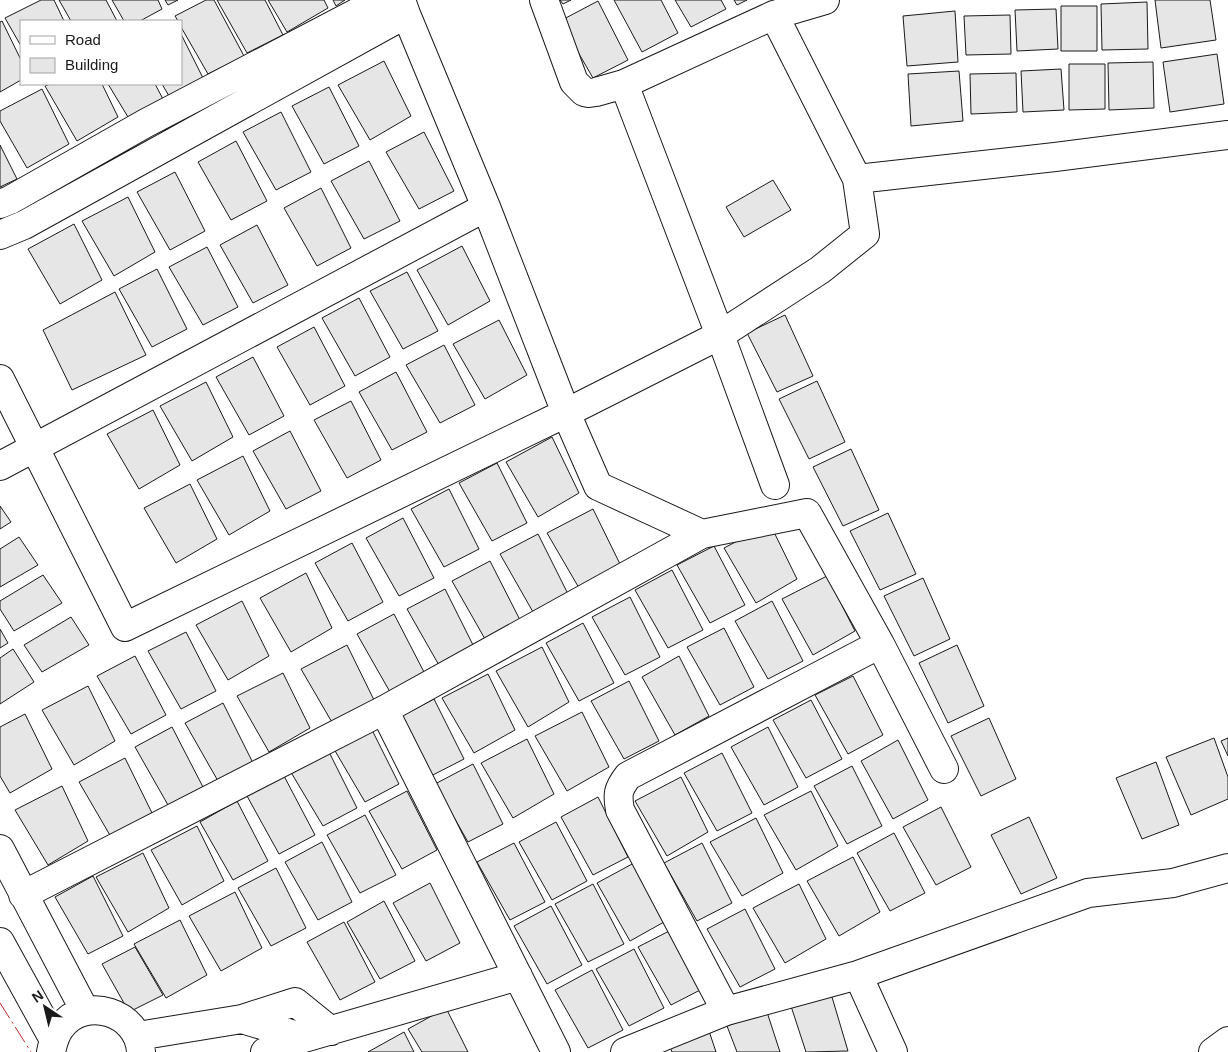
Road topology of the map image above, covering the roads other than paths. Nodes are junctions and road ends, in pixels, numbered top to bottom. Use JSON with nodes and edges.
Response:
{"nodes":[{"id":1,"x":381,"y":0,"type":"edge"},
{"id":2,"x":544,"y":0,"type":"edge"},
{"id":3,"x":825,"y":0,"type":"edge"},
{"id":4,"x":403,"y":7,"type":"edge"},
{"id":5,"x":774,"y":15,"type":"junction"},
{"id":6,"x":624,"y":84,"type":"junction"},
{"id":7,"x":146,"y":123,"type":"junction"},
{"id":8,"x":1228,"y":136,"type":"edge"},
{"id":9,"x":161,"y":149,"type":"junction"},
{"id":10,"x":857,"y":179,"type":"junction"},
{"id":11,"x":5,"y":202,"type":"edge"},
{"id":12,"x":486,"y":207,"type":"junction"},
{"id":13,"x":12,"y":230,"type":"edge"},
{"id":14,"x":720,"y":335,"type":"junction"},
{"id":15,"x":0,"y":379,"type":"edge"},
{"id":16,"x":566,"y":413,"type":"junction"},
{"id":17,"x":34,"y":447,"type":"junction"},
{"id":18,"x":0,"y":466,"type":"edge"},
{"id":19,"x":775,"y":485,"type":"dead end"},
{"id":20,"x":702,"y":534,"type":"junction"},
{"id":21,"x":880,"y":644,"type":"junction"},
{"id":22,"x":384,"y":710,"type":"junction"},
{"id":23,"x":944,"y":769,"type":"dead end"},
{"id":24,"x":0,"y":849,"type":"edge"},
{"id":25,"x":1228,"y":868,"type":"edge"},
{"id":26,"x":23,"y":895,"type":"junction"},
{"id":27,"x":0,"y":942,"type":"edge"},
{"id":28,"x":858,"y":975,"type":"junction"},
{"id":29,"x":518,"y":976,"type":"junction"},
{"id":30,"x":85,"y":1011,"type":"junction"},
{"id":31,"x":726,"y":1011,"type":"junction"},
{"id":32,"x":242,"y":1019,"type":"junction"},
{"id":33,"x":331,"y":1031,"type":"junction"},
{"id":34,"x":304,"y":1038,"type":"junction"},
{"id":35,"x":1228,"y":1042,"type":"edge"},
{"id":36,"x":139,"y":1044,"type":"edge"},
{"id":37,"x":52,"y":1046,"type":"edge"},
{"id":38,"x":264,"y":1052,"type":"edge"},
{"id":39,"x":556,"y":1052,"type":"edge"},
{"id":40,"x":625,"y":1052,"type":"edge"},
{"id":41,"x":893,"y":1052,"type":"edge"},
{"id":42,"x":1213,"y":1052,"type":"edge"}],
"edges":[{"from":1,"to":7,"type":"street"},
{"from":2,"to":6,"type":"street"},
{"from":3,"to":5,"type":"street"},
{"from":4,"to":9,"type":"street"},
{"from":4,"to":12,"type":"street"},
{"from":5,"to":6,"type":"street"},
{"from":5,"to":10,"type":"street"},
{"from":6,"to":14,"type":"street"},
{"from":7,"to":9,"type":"street"},
{"from":7,"to":11,"type":"street"},
{"from":8,"to":10,"type":"street"},
{"from":9,"to":13,"type":"street"},
{"from":10,"to":14,"type":"street"},
{"from":11,"to":13,"type":"street"},
{"from":12,"to":16,"type":"street"},
{"from":12,"to":17,"type":"street"},
{"from":14,"to":16,"type":"street"},
{"from":14,"to":19,"type":"street"},
{"from":15,"to":17,"type":"street"},
{"from":16,"to":17,"type":"street"},
{"from":16,"to":20,"type":"street"},
{"from":17,"to":18,"type":"street"},
{"from":20,"to":21,"type":"street"},
{"from":20,"to":22,"type":"street"},
{"from":21,"to":23,"type":"street"},
{"from":21,"to":31,"type":"street"},
{"from":22,"to":26,"type":"street"},
{"from":22,"to":29,"type":"street"},
{"from":24,"to":26,"type":"street"},
{"from":25,"to":28,"type":"street"},
{"from":26,"to":30,"type":"street"},
{"from":27,"to":37,"type":"street"},
{"from":28,"to":31,"type":"street"},
{"from":28,"to":41,"type":"street"},
{"from":29,"to":33,"type":"street"},
{"from":29,"to":39,"type":"street"},
{"from":30,"to":36,"type":"street"},
{"from":30,"to":37,"type":"street"},
{"from":31,"to":40,"type":"street"},
{"from":32,"to":33,"type":"street"},
{"from":32,"to":34,"type":"street"},
{"from":32,"to":36,"type":"street"},
{"from":33,"to":34,"type":"street"},
{"from":34,"to":38,"type":"street"},
{"from":35,"to":42,"type":"street"}]}
